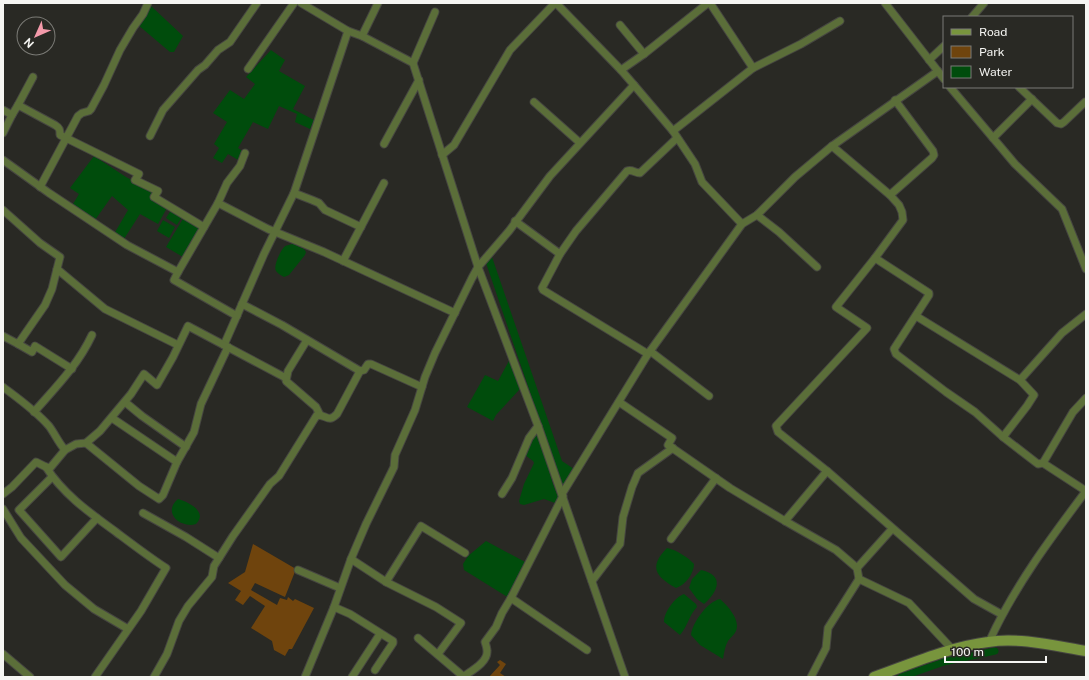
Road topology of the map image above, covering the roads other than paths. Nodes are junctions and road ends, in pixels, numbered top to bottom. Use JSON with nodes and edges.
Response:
{"nodes":[{"id":1,"x":148,"y":3,"type":"edge"},
{"id":2,"x":257,"y":3,"type":"edge"},
{"id":3,"x":294,"y":3,"type":"edge"},
{"id":4,"x":301,"y":3,"type":"edge"},
{"id":5,"x":378,"y":3,"type":"edge"},
{"id":6,"x":555,"y":3,"type":"edge"},
{"id":7,"x":709,"y":3,"type":"edge"},
{"id":8,"x":885,"y":3,"type":"edge"},
{"id":9,"x":984,"y":3,"type":"edge"},
{"id":10,"x":435,"y":12,"type":"dead end"},
{"id":11,"x":973,"y":16,"type":"edge"},
{"id":12,"x":840,"y":21,"type":"dead end"},
{"id":13,"x":620,"y":25,"type":"dead end"},
{"id":14,"x":348,"y":31,"type":"junction"},
{"id":15,"x":362,"y":36,"type":"junction"},
{"id":16,"x":943,"y":47,"type":"edge"},
{"id":17,"x":644,"y":54,"type":"junction"},
{"id":18,"x":930,"y":60,"type":"junction"},
{"id":19,"x":413,"y":63,"type":"junction"},
{"id":20,"x":753,"y":68,"type":"junction"},
{"id":21,"x":248,"y":69,"type":"dead end"},
{"id":22,"x":621,"y":70,"type":"junction"},
{"id":23,"x":938,"y":71,"type":"junction"},
{"id":24,"x":33,"y":77,"type":"dead end"},
{"id":25,"x":943,"y":78,"type":"edge"},
{"id":26,"x":419,"y":80,"type":"junction"},
{"id":27,"x":634,"y":85,"type":"junction"},
{"id":28,"x":951,"y":88,"type":"edge"},
{"id":29,"x":1020,"y":88,"type":"edge"},
{"id":30,"x":1032,"y":99,"type":"junction"},
{"id":31,"x":895,"y":100,"type":"junction"},
{"id":32,"x":534,"y":102,"type":"dead end"},
{"id":33,"x":1085,"y":102,"type":"dead end"},
{"id":34,"x":18,"y":105,"type":"junction"},
{"id":35,"x":3,"y":110,"type":"edge"},
{"id":36,"x":12,"y":115,"type":"junction"},
{"id":37,"x":673,"y":131,"type":"junction"},
{"id":38,"x":3,"y":134,"type":"edge"},
{"id":39,"x":150,"y":136,"type":"dead end"},
{"id":40,"x":677,"y":138,"type":"junction"},
{"id":41,"x":993,"y":138,"type":"junction"},
{"id":42,"x":67,"y":139,"type":"junction"},
{"id":43,"x":580,"y":142,"type":"junction"},
{"id":44,"x":384,"y":144,"type":"dead end"},
{"id":45,"x":832,"y":146,"type":"junction"},
{"id":46,"x":246,"y":152,"type":"dead end"},
{"id":47,"x":442,"y":155,"type":"junction"},
{"id":48,"x":3,"y":160,"type":"edge"},
{"id":49,"x":384,"y":183,"type":"dead end"},
{"id":50,"x":40,"y":187,"type":"junction"},
{"id":51,"x":294,"y":193,"type":"junction"},
{"id":52,"x":890,"y":195,"type":"junction"},
{"id":53,"x":218,"y":202,"type":"junction"},
{"id":54,"x":3,"y":210,"type":"edge"},
{"id":55,"x":757,"y":215,"type":"junction"},
{"id":56,"x":516,"y":221,"type":"junction"},
{"id":57,"x":742,"y":224,"type":"junction"},
{"id":58,"x":204,"y":227,"type":"junction"},
{"id":59,"x":362,"y":227,"type":"junction"},
{"id":60,"x":275,"y":231,"type":"junction"},
{"id":61,"x":560,"y":254,"type":"junction"},
{"id":62,"x":875,"y":258,"type":"junction"},
{"id":63,"x":342,"y":262,"type":"junction"},
{"id":64,"x":478,"y":267,"type":"junction"},
{"id":65,"x":817,"y":267,"type":"dead end"},
{"id":66,"x":57,"y":268,"type":"junction"},
{"id":67,"x":1086,"y":269,"type":"edge"},
{"id":68,"x":178,"y":272,"type":"junction"},
{"id":69,"x":242,"y":304,"type":"junction"},
{"id":70,"x":455,"y":313,"type":"junction"},
{"id":71,"x":1086,"y":314,"type":"edge"},
{"id":72,"x":237,"y":316,"type":"junction"},
{"id":73,"x":916,"y":316,"type":"junction"},
{"id":74,"x":92,"y":335,"type":"dead end"},
{"id":75,"x":3,"y":336,"type":"edge"},
{"id":76,"x":307,"y":340,"type":"junction"},
{"id":77,"x":18,"y":344,"type":"junction"},
{"id":78,"x":178,"y":345,"type":"junction"},
{"id":79,"x":226,"y":346,"type":"junction"},
{"id":80,"x":649,"y":352,"type":"junction"},
{"id":81,"x":72,"y":369,"type":"junction"},
{"id":82,"x":360,"y":371,"type":"junction"},
{"id":83,"x":286,"y":378,"type":"junction"},
{"id":84,"x":1020,"y":380,"type":"junction"},
{"id":85,"x":3,"y":387,"type":"edge"},
{"id":86,"x":422,"y":387,"type":"junction"},
{"id":87,"x":709,"y":396,"type":"dead end"},
{"id":88,"x":1086,"y":398,"type":"edge"},
{"id":89,"x":125,"y":402,"type":"junction"},
{"id":90,"x":619,"y":402,"type":"junction"},
{"id":91,"x":34,"y":412,"type":"junction"},
{"id":92,"x":320,"y":415,"type":"junction"},
{"id":93,"x":112,"y":418,"type":"junction"},
{"id":94,"x":538,"y":426,"type":"junction"},
{"id":95,"x":1003,"y":437,"type":"junction"},
{"id":96,"x":86,"y":443,"type":"junction"},
{"id":97,"x":186,"y":447,"type":"junction"},
{"id":98,"x":673,"y":448,"type":"junction"},
{"id":99,"x":65,"y":450,"type":"junction"},
{"id":100,"x":177,"y":462,"type":"junction"},
{"id":101,"x":1043,"y":463,"type":"junction"},
{"id":102,"x":46,"y":467,"type":"junction"},
{"id":103,"x":827,"y":471,"type":"junction"},
{"id":104,"x":52,"y":476,"type":"junction"},
{"id":105,"x":716,"y":478,"type":"junction"},
{"id":106,"x":3,"y":494,"type":"edge"},
{"id":107,"x":502,"y":494,"type":"dead end"},
{"id":108,"x":562,"y":495,"type":"junction"},
{"id":109,"x":3,"y":509,"type":"edge"},
{"id":110,"x":19,"y":510,"type":"junction"},
{"id":111,"x":143,"y":513,"type":"dead end"},
{"id":112,"x":97,"y":518,"type":"junction"},
{"id":113,"x":9,"y":519,"type":"junction"},
{"id":114,"x":784,"y":521,"type":"junction"},
{"id":115,"x":892,"y":529,"type":"junction"},
{"id":116,"x":671,"y":538,"type":"dead end"},
{"id":117,"x":465,"y":553,"type":"dead end"},
{"id":118,"x":219,"y":558,"type":"junction"},
{"id":119,"x":351,"y":559,"type":"junction"},
{"id":120,"x":857,"y":568,"type":"junction"},
{"id":121,"x":298,"y":570,"type":"dead end"},
{"id":122,"x":859,"y":579,"type":"junction"},
{"id":123,"x":592,"y":581,"type":"junction"},
{"id":124,"x":386,"y":582,"type":"junction"},
{"id":125,"x":340,"y":588,"type":"junction"},
{"id":126,"x":512,"y":598,"type":"junction"},
{"id":127,"x":334,"y":607,"type":"junction"},
{"id":128,"x":1001,"y":614,"type":"junction"},
{"id":129,"x":128,"y":630,"type":"junction"},
{"id":130,"x":380,"y":634,"type":"junction"},
{"id":131,"x":418,"y":638,"type":"dead end"},
{"id":132,"x":989,"y":642,"type":"junction"},
{"id":133,"x":587,"y":650,"type":"dead end"},
{"id":134,"x":952,"y":650,"type":"junction"},
{"id":135,"x":1086,"y":651,"type":"edge"},
{"id":136,"x":3,"y":654,"type":"edge"},
{"id":137,"x":438,"y":654,"type":"junction"},
{"id":138,"x":375,"y":670,"type":"dead end"},
{"id":139,"x":30,"y":677,"type":"edge"},
{"id":140,"x":95,"y":677,"type":"edge"},
{"id":141,"x":154,"y":677,"type":"edge"},
{"id":142,"x":305,"y":677,"type":"edge"},
{"id":143,"x":352,"y":677,"type":"edge"},
{"id":144,"x":464,"y":677,"type":"edge"},
{"id":145,"x":625,"y":677,"type":"edge"},
{"id":146,"x":811,"y":677,"type":"edge"},
{"id":147,"x":874,"y":677,"type":"edge"}],
"edges":[{"from":1,"to":42,"type":"street"},
{"from":2,"to":39,"type":"street"},
{"from":3,"to":21,"type":"street"},
{"from":4,"to":14,"type":"street"},
{"from":5,"to":15,"type":"street"},
{"from":6,"to":22,"type":"street"},
{"from":6,"to":47,"type":"street"},
{"from":7,"to":17,"type":"street"},
{"from":7,"to":20,"type":"street"},
{"from":8,"to":18,"type":"street"},
{"from":9,"to":11,"type":"street"},
{"from":10,"to":19,"type":"street"},
{"from":12,"to":20,"type":"street"},
{"from":13,"to":17,"type":"street"},
{"from":14,"to":15,"type":"street"},
{"from":14,"to":51,"type":"street"},
{"from":15,"to":19,"type":"street"},
{"from":16,"to":18,"type":"street"},
{"from":17,"to":22,"type":"street"},
{"from":18,"to":23,"type":"street"},
{"from":19,"to":26,"type":"street"},
{"from":20,"to":37,"type":"street"},
{"from":22,"to":27,"type":"street"},
{"from":23,"to":25,"type":"street"},
{"from":23,"to":31,"type":"street"},
{"from":24,"to":34,"type":"street"},
{"from":26,"to":44,"type":"street"},
{"from":26,"to":47,"type":"street"},
{"from":27,"to":37,"type":"street"},
{"from":27,"to":43,"type":"street"},
{"from":28,"to":41,"type":"street"},
{"from":29,"to":30,"type":"street"},
{"from":30,"to":33,"type":"street"},
{"from":30,"to":41,"type":"street"},
{"from":31,"to":45,"type":"street"},
{"from":31,"to":52,"type":"street"},
{"from":32,"to":43,"type":"street"},
{"from":34,"to":36,"type":"street"},
{"from":34,"to":42,"type":"street"},
{"from":35,"to":36,"type":"street"},
{"from":36,"to":38,"type":"street"},
{"from":37,"to":40,"type":"street"},
{"from":40,"to":57,"type":"street"},
{"from":40,"to":61,"type":"street"},
{"from":41,"to":67,"type":"street"},
{"from":42,"to":50,"type":"street"},
{"from":42,"to":58,"type":"street"},
{"from":43,"to":56,"type":"street"},
{"from":45,"to":52,"type":"street"},
{"from":45,"to":55,"type":"street"},
{"from":46,"to":53,"type":"street"},
{"from":47,"to":64,"type":"street"},
{"from":48,"to":50,"type":"street"},
{"from":49,"to":59,"type":"street"},
{"from":50,"to":68,"type":"street"},
{"from":51,"to":59,"type":"street"},
{"from":51,"to":60,"type":"street"},
{"from":52,"to":62,"type":"street"},
{"from":53,"to":58,"type":"street"},
{"from":53,"to":60,"type":"street"},
{"from":54,"to":66,"type":"street"},
{"from":55,"to":57,"type":"street"},
{"from":55,"to":65,"type":"street"},
{"from":56,"to":61,"type":"street"},
{"from":56,"to":64,"type":"street"},
{"from":57,"to":80,"type":"street"},
{"from":58,"to":68,"type":"street"},
{"from":59,"to":63,"type":"street"},
{"from":60,"to":63,"type":"street"},
{"from":60,"to":69,"type":"street"},
{"from":61,"to":80,"type":"street"},
{"from":62,"to":73,"type":"street"},
{"from":62,"to":103,"type":"street"},
{"from":63,"to":70,"type":"street"},
{"from":64,"to":70,"type":"street"},
{"from":64,"to":94,"type":"street"},
{"from":66,"to":77,"type":"street"},
{"from":66,"to":78,"type":"street"},
{"from":68,"to":72,"type":"street"},
{"from":69,"to":72,"type":"street"},
{"from":69,"to":76,"type":"street"},
{"from":70,"to":86,"type":"street"},
{"from":71,"to":84,"type":"street"},
{"from":72,"to":79,"type":"street"},
{"from":73,"to":84,"type":"street"},
{"from":73,"to":95,"type":"street"},
{"from":74,"to":81,"type":"street"},
{"from":75,"to":77,"type":"street"},
{"from":76,"to":82,"type":"street"},
{"from":76,"to":83,"type":"street"},
{"from":77,"to":81,"type":"street"},
{"from":78,"to":79,"type":"street"},
{"from":78,"to":89,"type":"street"},
{"from":79,"to":83,"type":"street"},
{"from":79,"to":97,"type":"street"},
{"from":80,"to":87,"type":"street"},
{"from":80,"to":90,"type":"street"},
{"from":81,"to":91,"type":"street"},
{"from":82,"to":86,"type":"street"},
{"from":82,"to":92,"type":"street"},
{"from":83,"to":92,"type":"street"},
{"from":84,"to":95,"type":"street"},
{"from":85,"to":91,"type":"street"},
{"from":86,"to":119,"type":"street"},
{"from":88,"to":101,"type":"street"},
{"from":89,"to":93,"type":"street"},
{"from":89,"to":97,"type":"street"},
{"from":90,"to":98,"type":"street"},
{"from":90,"to":108,"type":"street"},
{"from":91,"to":99,"type":"street"},
{"from":92,"to":118,"type":"street"},
{"from":93,"to":96,"type":"street"},
{"from":93,"to":100,"type":"street"},
{"from":94,"to":107,"type":"street"},
{"from":94,"to":108,"type":"street"},
{"from":95,"to":101,"type":"street"},
{"from":96,"to":99,"type":"street"},
{"from":96,"to":100,"type":"street"},
{"from":97,"to":100,"type":"street"},
{"from":98,"to":105,"type":"street"},
{"from":98,"to":123,"type":"street"},
{"from":99,"to":102,"type":"street"},
{"from":101,"to":128,"type":"street"},
{"from":102,"to":104,"type":"street"},
{"from":102,"to":106,"type":"street"},
{"from":103,"to":114,"type":"street"},
{"from":103,"to":115,"type":"street"},
{"from":104,"to":110,"type":"street"},
{"from":104,"to":112,"type":"street"},
{"from":105,"to":114,"type":"street"},
{"from":105,"to":116,"type":"street"},
{"from":108,"to":123,"type":"street"},
{"from":108,"to":126,"type":"street"},
{"from":109,"to":113,"type":"street"},
{"from":110,"to":112,"type":"street"},
{"from":110,"to":113,"type":"street"},
{"from":111,"to":118,"type":"street"},
{"from":112,"to":129,"type":"street"},
{"from":113,"to":129,"type":"street"},
{"from":114,"to":120,"type":"street"},
{"from":115,"to":120,"type":"street"},
{"from":115,"to":128,"type":"street"},
{"from":117,"to":124,"type":"street"},
{"from":118,"to":141,"type":"street"},
{"from":119,"to":124,"type":"street"},
{"from":119,"to":125,"type":"street"},
{"from":120,"to":122,"type":"street"},
{"from":121,"to":125,"type":"street"},
{"from":122,"to":134,"type":"street"},
{"from":122,"to":146,"type":"street"},
{"from":123,"to":145,"type":"street"},
{"from":124,"to":137,"type":"street"},
{"from":125,"to":127,"type":"street"},
{"from":126,"to":133,"type":"street"},
{"from":126,"to":144,"type":"street"},
{"from":127,"to":130,"type":"street"},
{"from":127,"to":142,"type":"street"},
{"from":128,"to":132,"type":"street"},
{"from":129,"to":140,"type":"street"},
{"from":130,"to":138,"type":"street"},
{"from":130,"to":143,"type":"street"},
{"from":131,"to":137,"type":"street"},
{"from":132,"to":134,"type":"street"},
{"from":132,"to":135,"type":"street"},
{"from":134,"to":147,"type":"street"},
{"from":136,"to":139,"type":"street"},
{"from":137,"to":144,"type":"street"}]}
